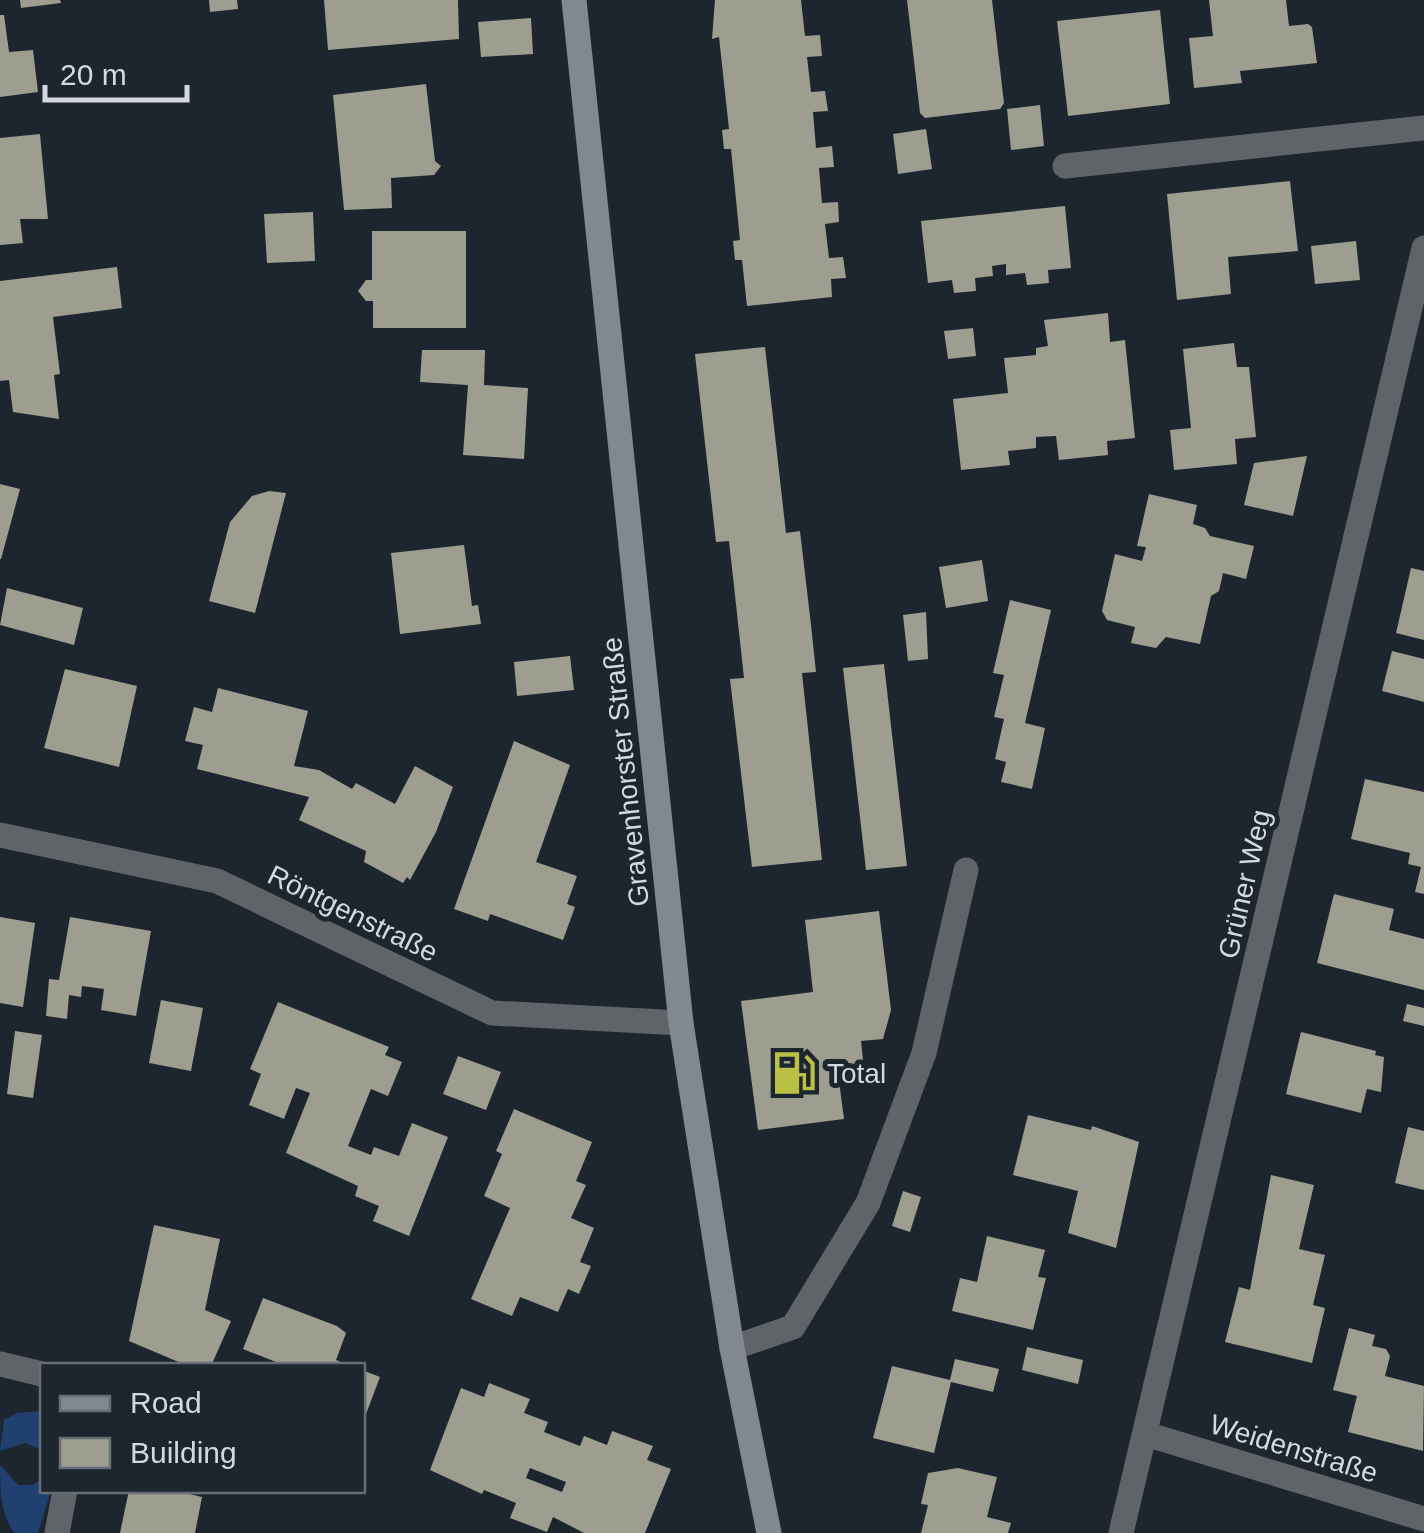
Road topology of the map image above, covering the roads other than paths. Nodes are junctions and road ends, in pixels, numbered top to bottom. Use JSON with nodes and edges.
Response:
{"nodes":[{"id":1,"x":574,"y":0,"type":"edge"},
{"id":2,"x":1424,"y":128,"type":"edge"},
{"id":3,"x":1065,"y":166,"type":"dead end"},
{"id":4,"x":1424,"y":248,"type":"edge"},
{"id":5,"x":0,"y":835,"type":"edge"},
{"id":6,"x":966,"y":870,"type":"dead end"},
{"id":7,"x":681,"y":1024,"type":"junction"},
{"id":8,"x":732,"y":1348,"type":"junction"},
{"id":9,"x":0,"y":1364,"type":"edge"},
{"id":10,"x":40,"y":1374,"type":"edge"},
{"id":11,"x":1146,"y":1434,"type":"junction"},
{"id":12,"x":64,"y":1493,"type":"edge"},
{"id":13,"x":1424,"y":1519,"type":"edge"},
{"id":14,"x":57,"y":1533,"type":"edge"},
{"id":15,"x":769,"y":1533,"type":"edge"},
{"id":16,"x":1121,"y":1533,"type":"edge"}],
"edges":[{"from":1,"to":7,"type":"main road","name":"Gravenhorster Straße"},
{"from":2,"to":3,"type":"street"},
{"from":4,"to":11,"type":"street","name":"Grüner Weg"},
{"from":5,"to":7,"type":"street","name":"Röntgenstraße"},
{"from":6,"to":8,"type":"street"},
{"from":7,"to":8,"type":"main road","name":"Gravenhorster Straße"},
{"from":8,"to":15,"type":"main road","name":"Gravenhorster Straße"},
{"from":9,"to":10,"type":"street"},
{"from":11,"to":13,"type":"street","name":"Weidenstraße"},
{"from":11,"to":16,"type":"street","name":"Grüner Weg"},
{"from":12,"to":14,"type":"street"}]}
